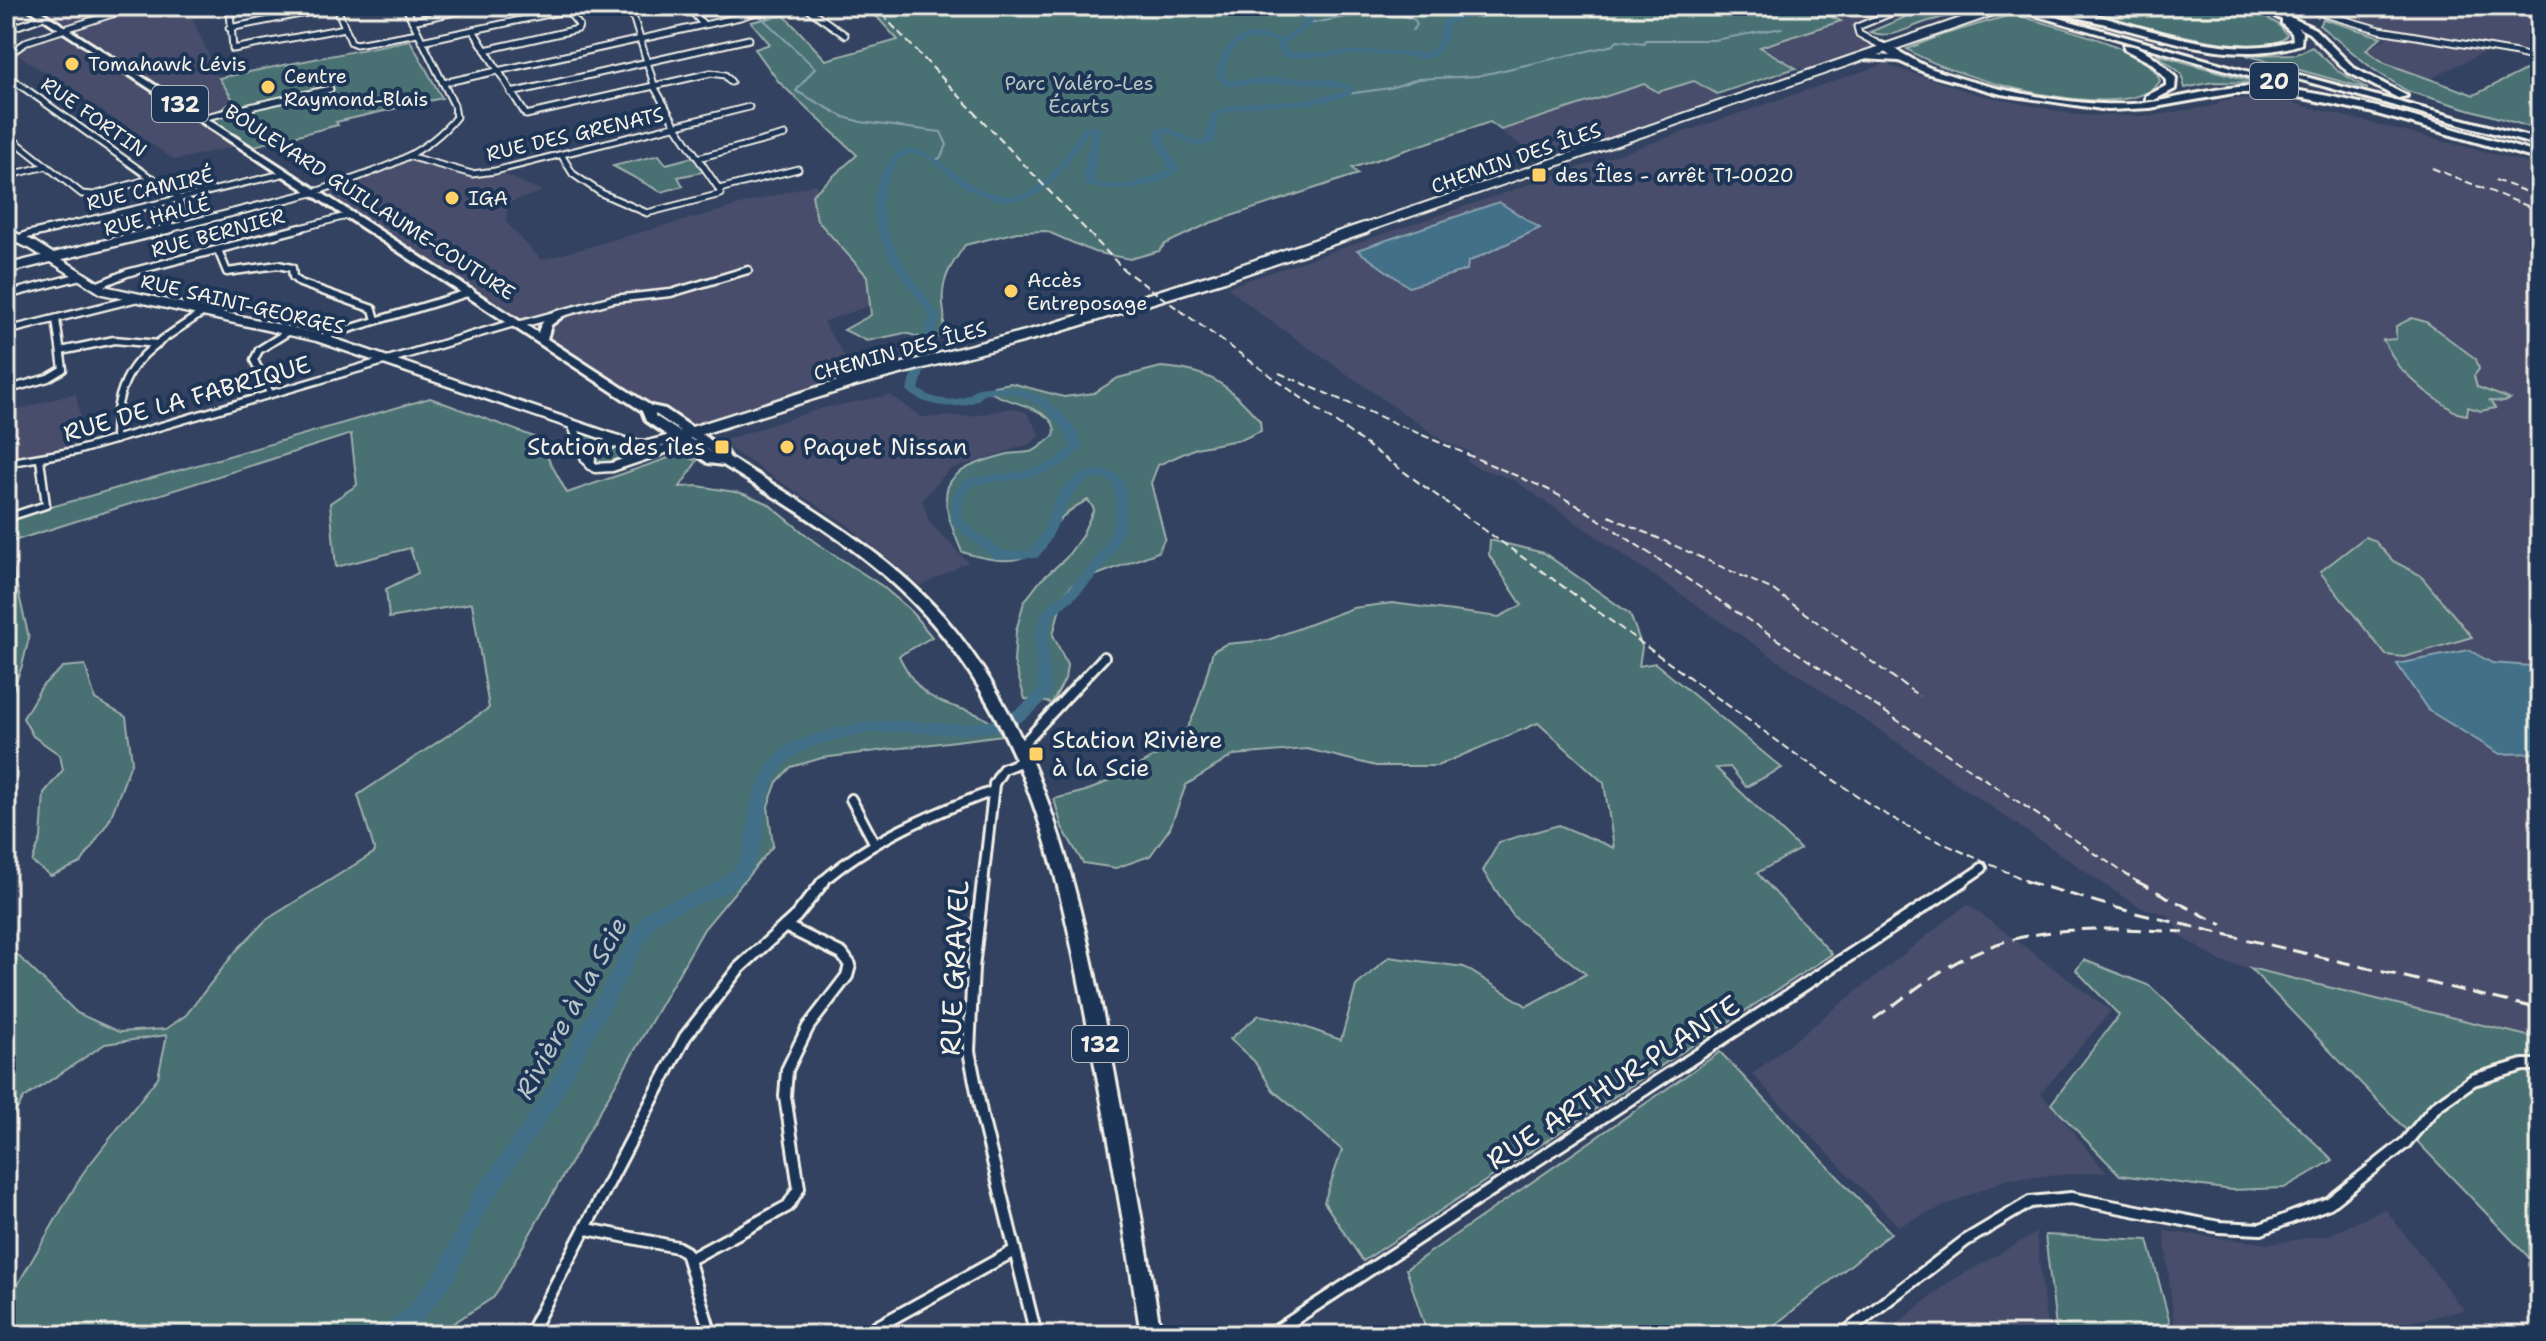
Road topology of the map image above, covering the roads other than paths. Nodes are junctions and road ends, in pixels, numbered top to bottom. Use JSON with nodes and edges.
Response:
{"nodes":[{"id":1,"x":28,"y":6,"type":"edge"},
{"id":2,"x":137,"y":6,"type":"edge"},
{"id":3,"x":237,"y":6,"type":"edge"},
{"id":4,"x":405,"y":6,"type":"edge"},
{"id":5,"x":483,"y":6,"type":"edge"},
{"id":6,"x":587,"y":6,"type":"edge"},
{"id":7,"x":630,"y":6,"type":"edge"},
{"id":8,"x":687,"y":6,"type":"edge"},
{"id":9,"x":775,"y":6,"type":"edge"},
{"id":10,"x":804,"y":6,"type":"edge"},
{"id":11,"x":1908,"y":6,"type":"edge"},
{"id":12,"x":2049,"y":6,"type":"edge"},
{"id":13,"x":2258,"y":6,"type":"edge"},
{"id":14,"x":2297,"y":6,"type":"edge"},
{"id":15,"x":336,"y":7,"type":"edge"},
{"id":16,"x":2002,"y":7,"type":"edge"},
{"id":17,"x":462,"y":8,"type":"edge"},
{"id":18,"x":567,"y":10,"type":"junction"},
{"id":19,"x":44,"y":17,"type":"junction"},
{"id":20,"x":412,"y":21,"type":"junction"},
{"id":21,"x":703,"y":24,"type":"junction"},
{"id":22,"x":229,"y":28,"type":"junction"},
{"id":23,"x":345,"y":28,"type":"junction"},
{"id":24,"x":6,"y":30,"type":"edge"},
{"id":25,"x":64,"y":30,"type":"junction"},
{"id":26,"x":473,"y":30,"type":"junction"},
{"id":27,"x":418,"y":33,"type":"junction"},
{"id":28,"x":845,"y":35,"type":"dead end"},
{"id":29,"x":639,"y":39,"type":"junction"},
{"id":30,"x":749,"y":39,"type":"dead end"},
{"id":31,"x":421,"y":41,"type":"junction"},
{"id":32,"x":1886,"y":48,"type":"junction"},
{"id":33,"x":485,"y":50,"type":"junction"},
{"id":34,"x":6,"y":56,"type":"edge"},
{"id":35,"x":1865,"y":57,"type":"junction"},
{"id":36,"x":2540,"y":60,"type":"edge"},
{"id":37,"x":645,"y":62,"type":"junction"},
{"id":38,"x":1910,"y":62,"type":"junction"},
{"id":39,"x":497,"y":71,"type":"junction"},
{"id":40,"x":1818,"y":71,"type":"junction"},
{"id":41,"x":1936,"y":71,"type":"junction"},
{"id":42,"x":6,"y":75,"type":"edge"},
{"id":43,"x":731,"y":82,"type":"dead end"},
{"id":44,"x":443,"y":83,"type":"junction"},
{"id":45,"x":655,"y":88,"type":"junction"},
{"id":46,"x":330,"y":89,"type":"dead end"},
{"id":47,"x":511,"y":93,"type":"junction"},
{"id":48,"x":2083,"y":104,"type":"junction"},
{"id":49,"x":749,"y":107,"type":"dead end"},
{"id":50,"x":201,"y":118,"type":"junction"},
{"id":51,"x":676,"y":126,"type":"junction"},
{"id":52,"x":6,"y":134,"type":"edge"},
{"id":53,"x":785,"y":135,"type":"dead end"},
{"id":54,"x":2540,"y":142,"type":"edge"},
{"id":55,"x":408,"y":156,"type":"junction"},
{"id":56,"x":562,"y":156,"type":"junction"},
{"id":57,"x":2540,"y":156,"type":"edge"},
{"id":58,"x":698,"y":158,"type":"junction"},
{"id":59,"x":47,"y":166,"type":"junction"},
{"id":60,"x":798,"y":169,"type":"dead end"},
{"id":61,"x":286,"y":173,"type":"junction"},
{"id":62,"x":6,"y":176,"type":"edge"},
{"id":63,"x":153,"y":178,"type":"junction"},
{"id":64,"x":719,"y":189,"type":"junction"},
{"id":65,"x":315,"y":192,"type":"junction"},
{"id":66,"x":179,"y":198,"type":"junction"},
{"id":67,"x":350,"y":215,"type":"junction"},
{"id":68,"x":184,"y":226,"type":"junction"},
{"id":69,"x":6,"y":233,"type":"edge"},
{"id":70,"x":21,"y":238,"type":"junction"},
{"id":71,"x":6,"y":246,"type":"edge"},
{"id":72,"x":218,"y":250,"type":"junction"},
{"id":73,"x":55,"y":257,"type":"junction"},
{"id":74,"x":6,"y":269,"type":"edge"},
{"id":75,"x":748,"y":270,"type":"dead end"},
{"id":76,"x":77,"y":277,"type":"junction"},
{"id":77,"x":96,"y":286,"type":"junction"},
{"id":78,"x":471,"y":292,"type":"junction"},
{"id":79,"x":6,"y":295,"type":"edge"},
{"id":80,"x":139,"y":298,"type":"junction"},
{"id":81,"x":205,"y":311,"type":"junction"},
{"id":82,"x":560,"y":313,"type":"junction"},
{"id":83,"x":56,"y":319,"type":"junction"},
{"id":84,"x":376,"y":320,"type":"junction"},
{"id":85,"x":516,"y":324,"type":"junction"},
{"id":86,"x":291,"y":330,"type":"junction"},
{"id":87,"x":6,"y":331,"type":"edge"},
{"id":88,"x":319,"y":338,"type":"junction"},
{"id":89,"x":542,"y":339,"type":"junction"},
{"id":90,"x":158,"y":344,"type":"junction"},
{"id":91,"x":61,"y":351,"type":"junction"},
{"id":92,"x":385,"y":360,"type":"junction"},
{"id":93,"x":6,"y":390,"type":"edge"},
{"id":94,"x":270,"y":393,"type":"junction"},
{"id":95,"x":572,"y":424,"type":"junction"},
{"id":96,"x":688,"y":437,"type":"junction"},
{"id":97,"x":115,"y":440,"type":"junction"},
{"id":98,"x":630,"y":444,"type":"junction"},
{"id":99,"x":40,"y":459,"type":"junction"},
{"id":100,"x":6,"y":463,"type":"edge"},
{"id":101,"x":590,"y":465,"type":"junction"},
{"id":102,"x":6,"y":518,"type":"edge"},
{"id":103,"x":1104,"y":657,"type":"dead end"},
{"id":104,"x":1019,"y":747,"type":"junction"},
{"id":105,"x":993,"y":791,"type":"junction"},
{"id":106,"x":851,"y":799,"type":"dead end"},
{"id":107,"x":875,"y":844,"type":"junction"},
{"id":108,"x":1982,"y":868,"type":"dead end"},
{"id":109,"x":785,"y":926,"type":"junction"},
{"id":110,"x":2540,"y":1065,"type":"edge"},
{"id":111,"x":587,"y":1229,"type":"junction"},
{"id":112,"x":1014,"y":1251,"type":"junction"},
{"id":113,"x":690,"y":1259,"type":"junction"},
{"id":114,"x":529,"y":1335,"type":"edge"},
{"id":115,"x":711,"y":1335,"type":"edge"},
{"id":116,"x":862,"y":1335,"type":"edge"},
{"id":117,"x":1036,"y":1335,"type":"edge"},
{"id":118,"x":1151,"y":1335,"type":"edge"},
{"id":119,"x":1270,"y":1335,"type":"edge"},
{"id":120,"x":1842,"y":1335,"type":"edge"}],
"edges":[{"from":1,"to":19,"type":"main road","name":"BOULEVARD GUILLAUME-COUTURE","number":"132"},
{"from":2,"to":25,"type":"street"},
{"from":3,"to":22,"type":"street"},
{"from":4,"to":20,"type":"street"},
{"from":5,"to":17,"type":"street"},
{"from":6,"to":18,"type":"street"},
{"from":7,"to":29,"type":"street"},
{"from":8,"to":21,"type":"street"},
{"from":9,"to":21,"type":"street"},
{"from":10,"to":28,"type":"street"},
{"from":11,"to":32,"type":"street"},
{"from":12,"to":13,"type":"highway"},
{"from":12,"to":54,"type":"highway","number":"20"},
{"from":13,"to":54,"type":"highway"},
{"from":14,"to":36,"type":"street"},
{"from":15,"to":22,"type":"street"},
{"from":15,"to":23,"type":"street"},
{"from":16,"to":32,"type":"main road","name":"CHEMIN DES ÎLES"},
{"from":16,"to":48,"type":"highway"},
{"from":16,"to":57,"type":"highway","number":"20"},
{"from":17,"to":20,"type":"street"},
{"from":18,"to":26,"type":"street"},
{"from":18,"to":33,"type":"street"},
{"from":19,"to":24,"type":"street"},
{"from":19,"to":25,"type":"main road","name":"BOULEVARD GUILLAUME-COUTURE","number":"132"},
{"from":20,"to":27,"type":"street"},
{"from":21,"to":29,"type":"street"},
{"from":22,"to":23,"type":"street"},
{"from":23,"to":27,"type":"street"},
{"from":25,"to":34,"type":"street"},
{"from":25,"to":50,"type":"main road","name":"BOULEVARD GUILLAUME-COUTURE","number":"132"},
{"from":26,"to":31,"type":"street"},
{"from":26,"to":33,"type":"street"},
{"from":27,"to":31,"type":"street"},
{"from":29,"to":37,"type":"street"},
{"from":29,"to":39,"type":"street"},
{"from":30,"to":37,"type":"street"},
{"from":31,"to":44,"type":"street"},
{"from":32,"to":35,"type":"main road","name":"CHEMIN DES ÎLES"},
{"from":32,"to":38,"type":"highway"},
{"from":32,"to":40,"type":"main road","name":"CHEMIN DES ÎLES"},
{"from":32,"to":41,"type":"highway"},
{"from":33,"to":39,"type":"street"},
{"from":35,"to":38,"type":"highway"},
{"from":35,"to":40,"type":"main road","name":"CHEMIN DES ÎLES"},
{"from":37,"to":45,"type":"street"},
{"from":37,"to":47,"type":"street"},
{"from":38,"to":41,"type":"highway"},
{"from":39,"to":44,"type":"street"},
{"from":39,"to":47,"type":"street"},
{"from":40,"to":96,"type":"main road","name":"CHEMIN DES ÎLES"},
{"from":41,"to":48,"type":"highway"},
{"from":42,"to":63,"type":"street","name":"RUE FORTIN"},
{"from":43,"to":45,"type":"street"},
{"from":44,"to":55,"type":"street"},
{"from":45,"to":47,"type":"street"},
{"from":45,"to":51,"type":"street"},
{"from":46,"to":50,"type":"street"},
{"from":48,"to":57,"type":"highway"},
{"from":49,"to":51,"type":"street","name":"RUE DES GRENATS"},
{"from":50,"to":61,"type":"main road","name":"BOULEVARD GUILLAUME-COUTURE","number":"132"},
{"from":51,"to":56,"type":"street","name":"RUE DES GRENATS"},
{"from":51,"to":58,"type":"street"},
{"from":52,"to":59,"type":"street"},
{"from":53,"to":58,"type":"street"},
{"from":55,"to":56,"type":"street","name":"RUE DES GRENATS"},
{"from":55,"to":65,"type":"street"},
{"from":56,"to":64,"type":"street"},
{"from":58,"to":64,"type":"street"},
{"from":59,"to":62,"type":"street"},
{"from":59,"to":63,"type":"street"},
{"from":60,"to":64,"type":"street"},
{"from":61,"to":65,"type":"main road","name":"BOULEVARD GUILLAUME-COUTURE","number":"132"},
{"from":61,"to":66,"type":"street","name":"RUE CAMIRÉ"},
{"from":63,"to":66,"type":"street","name":"RUE FORTIN"},
{"from":65,"to":67,"type":"main road","name":"BOULEVARD GUILLAUME-COUTURE","number":"132"},
{"from":65,"to":68,"type":"street","name":"RUE HALLÉ"},
{"from":66,"to":68,"type":"street"},
{"from":66,"to":70,"type":"street","name":"RUE CAMIRÉ"},
{"from":67,"to":72,"type":"street","name":"RUE BERNIER"},
{"from":67,"to":78,"type":"main road","name":"BOULEVARD GUILLAUME-COUTURE","number":"132"},
{"from":68,"to":73,"type":"street","name":"RUE HALLÉ"},
{"from":69,"to":70,"type":"street","name":"RUE SAINT-GEORGES"},
{"from":70,"to":71,"type":"street","name":"RUE CAMIRÉ"},
{"from":70,"to":73,"type":"street","name":"RUE SAINT-GEORGES"},
{"from":72,"to":77,"type":"street","name":"RUE BERNIER"},
{"from":72,"to":84,"type":"street"},
{"from":73,"to":74,"type":"street","name":"RUE HALLÉ"},
{"from":73,"to":76,"type":"street","name":"RUE SAINT-GEORGES"},
{"from":75,"to":82,"type":"street","name":"RUE DE LA FABRIQUE"},
{"from":76,"to":77,"type":"street","name":"RUE SAINT-GEORGES"},
{"from":76,"to":79,"type":"street"},
{"from":77,"to":80,"type":"street","name":"RUE SAINT-GEORGES"},
{"from":78,"to":84,"type":"street"},
{"from":78,"to":85,"type":"main road","name":"BOULEVARD GUILLAUME-COUTURE","number":"132"},
{"from":80,"to":81,"type":"street","name":"RUE SAINT-GEORGES"},
{"from":80,"to":83,"type":"street"},
{"from":81,"to":86,"type":"street","name":"RUE SAINT-GEORGES"},
{"from":81,"to":90,"type":"street"},
{"from":82,"to":85,"type":"street","name":"RUE DE LA FABRIQUE"},
{"from":82,"to":89,"type":"main road"},
{"from":83,"to":87,"type":"street"},
{"from":83,"to":91,"type":"street"},
{"from":84,"to":88,"type":"street"},
{"from":85,"to":89,"type":"main road","name":"BOULEVARD GUILLAUME-COUTURE","number":"132"},
{"from":85,"to":92,"type":"street","name":"RUE DE LA FABRIQUE"},
{"from":86,"to":88,"type":"street","name":"RUE SAINT-GEORGES"},
{"from":86,"to":94,"type":"street"},
{"from":88,"to":92,"type":"street","name":"RUE SAINT-GEORGES"},
{"from":89,"to":96,"type":"main road","name":"BOULEVARD GUILLAUME-COUTURE","number":"132"},
{"from":90,"to":91,"type":"street"},
{"from":90,"to":97,"type":"street"},
{"from":91,"to":93,"type":"street"},
{"from":92,"to":94,"type":"street","name":"RUE DE LA FABRIQUE"},
{"from":92,"to":95,"type":"street","name":"RUE SAINT-GEORGES"},
{"from":94,"to":97,"type":"street","name":"RUE DE LA FABRIQUE"},
{"from":95,"to":98,"type":"street","name":"RUE SAINT-GEORGES"},
{"from":95,"to":101,"type":"street"},
{"from":96,"to":98,"type":"street","name":"RUE SAINT-GEORGES"},
{"from":96,"to":101,"type":"street"},
{"from":96,"to":104,"type":"main road","name":"BOULEVARD GUILLAUME-COUTURE","number":"132"},
{"from":97,"to":99,"type":"street","name":"RUE DE LA FABRIQUE"},
{"from":98,"to":101,"type":"street","name":"RUE SAINT-GEORGES"},
{"from":99,"to":100,"type":"street","name":"RUE DE LA FABRIQUE"},
{"from":99,"to":102,"type":"street"},
{"from":103,"to":104,"type":"street"},
{"from":104,"to":105,"type":"street"},
{"from":104,"to":118,"type":"main road","name":"BOULEVARD GUILLAUME-COUTURE","number":"132"},
{"from":105,"to":107,"type":"street"},
{"from":105,"to":112,"type":"street","name":"RUE GRAVEL"},
{"from":106,"to":107,"type":"street"},
{"from":107,"to":109,"type":"street"},
{"from":108,"to":119,"type":"street","name":"RUE ARTHUR-PLANTE"},
{"from":109,"to":111,"type":"street"},
{"from":109,"to":113,"type":"street"},
{"from":110,"to":120,"type":"street"},
{"from":111,"to":113,"type":"street"},
{"from":111,"to":114,"type":"street"},
{"from":112,"to":116,"type":"street"},
{"from":112,"to":117,"type":"street","name":"RUE GRAVEL"},
{"from":113,"to":115,"type":"street"}]}
